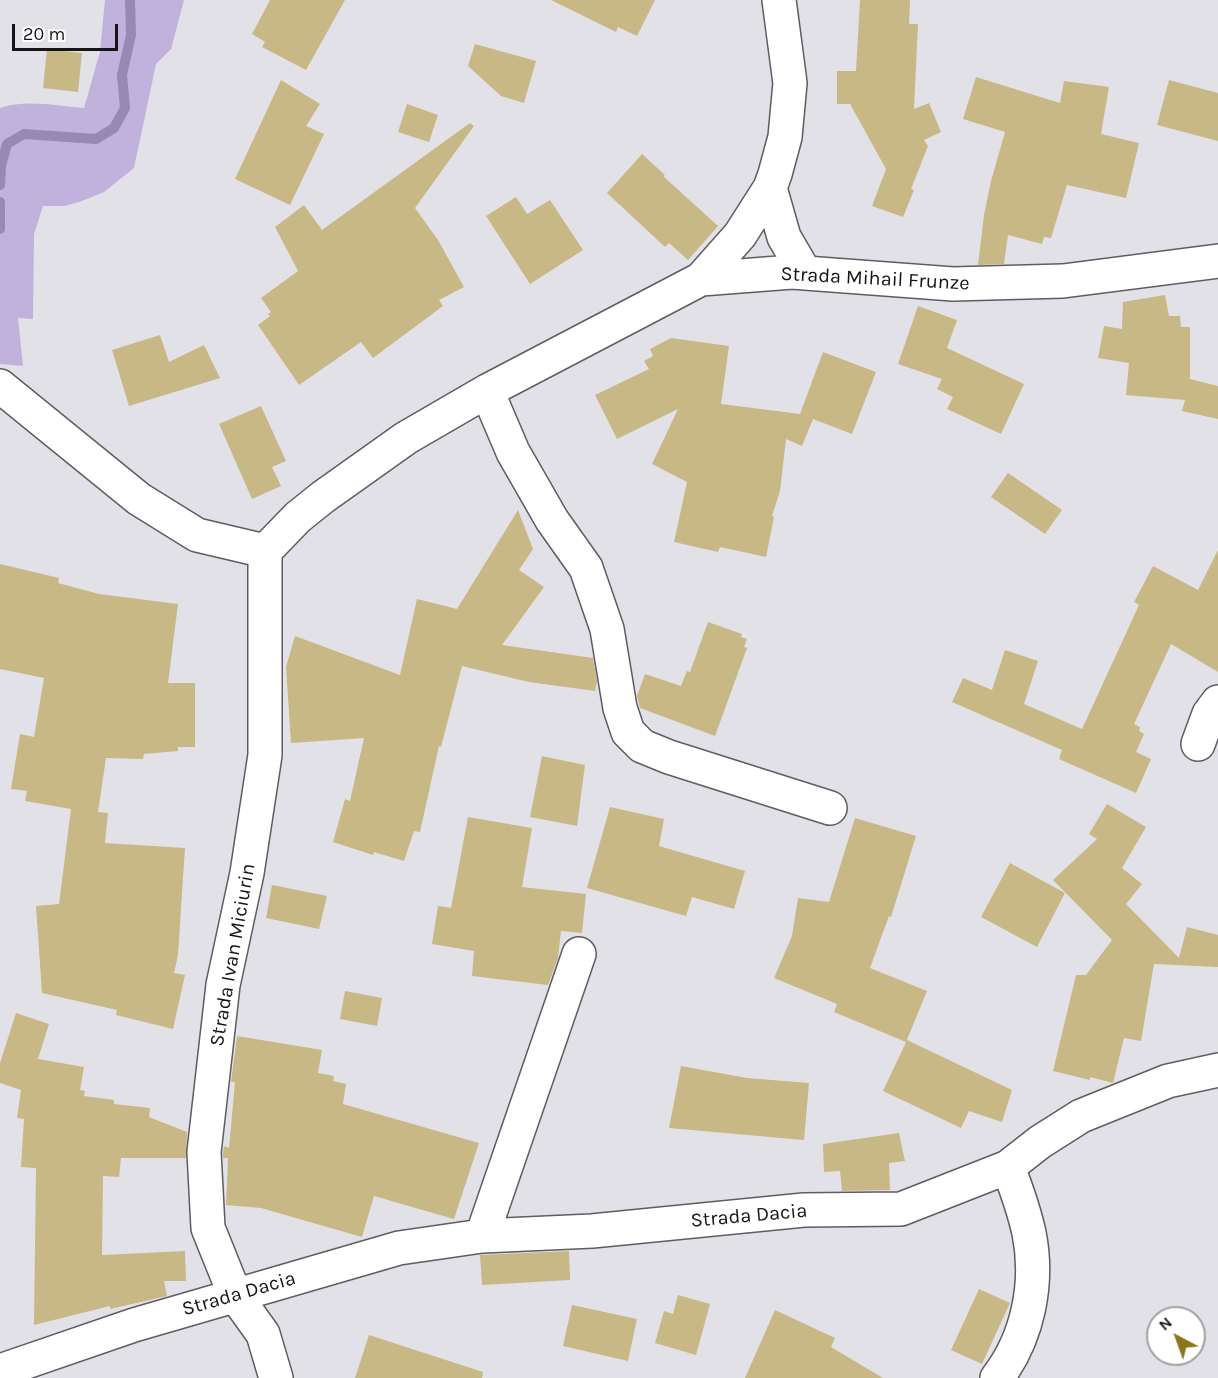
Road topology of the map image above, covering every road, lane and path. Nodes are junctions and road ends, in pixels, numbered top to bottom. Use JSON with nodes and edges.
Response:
{"nodes":[{"id":1,"x":779,"y":0,"type":"edge"},
{"id":2,"x":770,"y":188,"type":"junction"},
{"id":3,"x":1218,"y":261,"type":"edge"},
{"id":4,"x":805,"y":273,"type":"junction"},
{"id":5,"x":701,"y":279,"type":"junction"},
{"id":6,"x":0,"y":386,"type":"edge"},
{"id":7,"x":487,"y":391,"type":"junction"},
{"id":8,"x":265,"y":552,"type":"junction"},
{"id":9,"x":1218,"y":702,"type":"edge"},
{"id":10,"x":1198,"y":744,"type":"dead end"},
{"id":11,"x":830,"y":808,"type":"dead end"},
{"id":12,"x":579,"y":954,"type":"dead end"},
{"id":13,"x":1218,"y":1070,"type":"edge"},
{"id":14,"x":1008,"y":1167,"type":"junction"},
{"id":15,"x":482,"y":1236,"type":"junction"},
{"id":16,"x":235,"y":1295,"type":"junction"},
{"id":17,"x":0,"y":1371,"type":"edge"},
{"id":18,"x":276,"y":1378,"type":"edge"},
{"id":19,"x":997,"y":1378,"type":"edge"}],
"edges":[{"from":1,"to":2,"type":"street"},
{"from":2,"to":4,"type":"street"},
{"from":2,"to":5,"type":"street"},
{"from":3,"to":4,"type":"street","name":"Strada Mihail Frunze"},
{"from":4,"to":5,"type":"street","name":"Strada Mihail Frunze"},
{"from":5,"to":7,"type":"street","name":"Strada Mihail Frunze"},
{"from":6,"to":8,"type":"street"},
{"from":7,"to":8,"type":"street","name":"Strada Mihail Frunze"},
{"from":7,"to":11,"type":"street"},
{"from":8,"to":16,"type":"street","name":"Strada Ivan Miciurin"},
{"from":9,"to":10,"type":"street"},
{"from":12,"to":15,"type":"street"},
{"from":13,"to":14,"type":"street","name":"Strada Dacia"},
{"from":14,"to":15,"type":"street","name":"Strada Dacia"},
{"from":14,"to":19,"type":"street"},
{"from":15,"to":16,"type":"street","name":"Strada Dacia"},
{"from":16,"to":17,"type":"street","name":"Strada Dacia"},
{"from":16,"to":18,"type":"street","name":"Strada Ivan Miciurin"}]}
